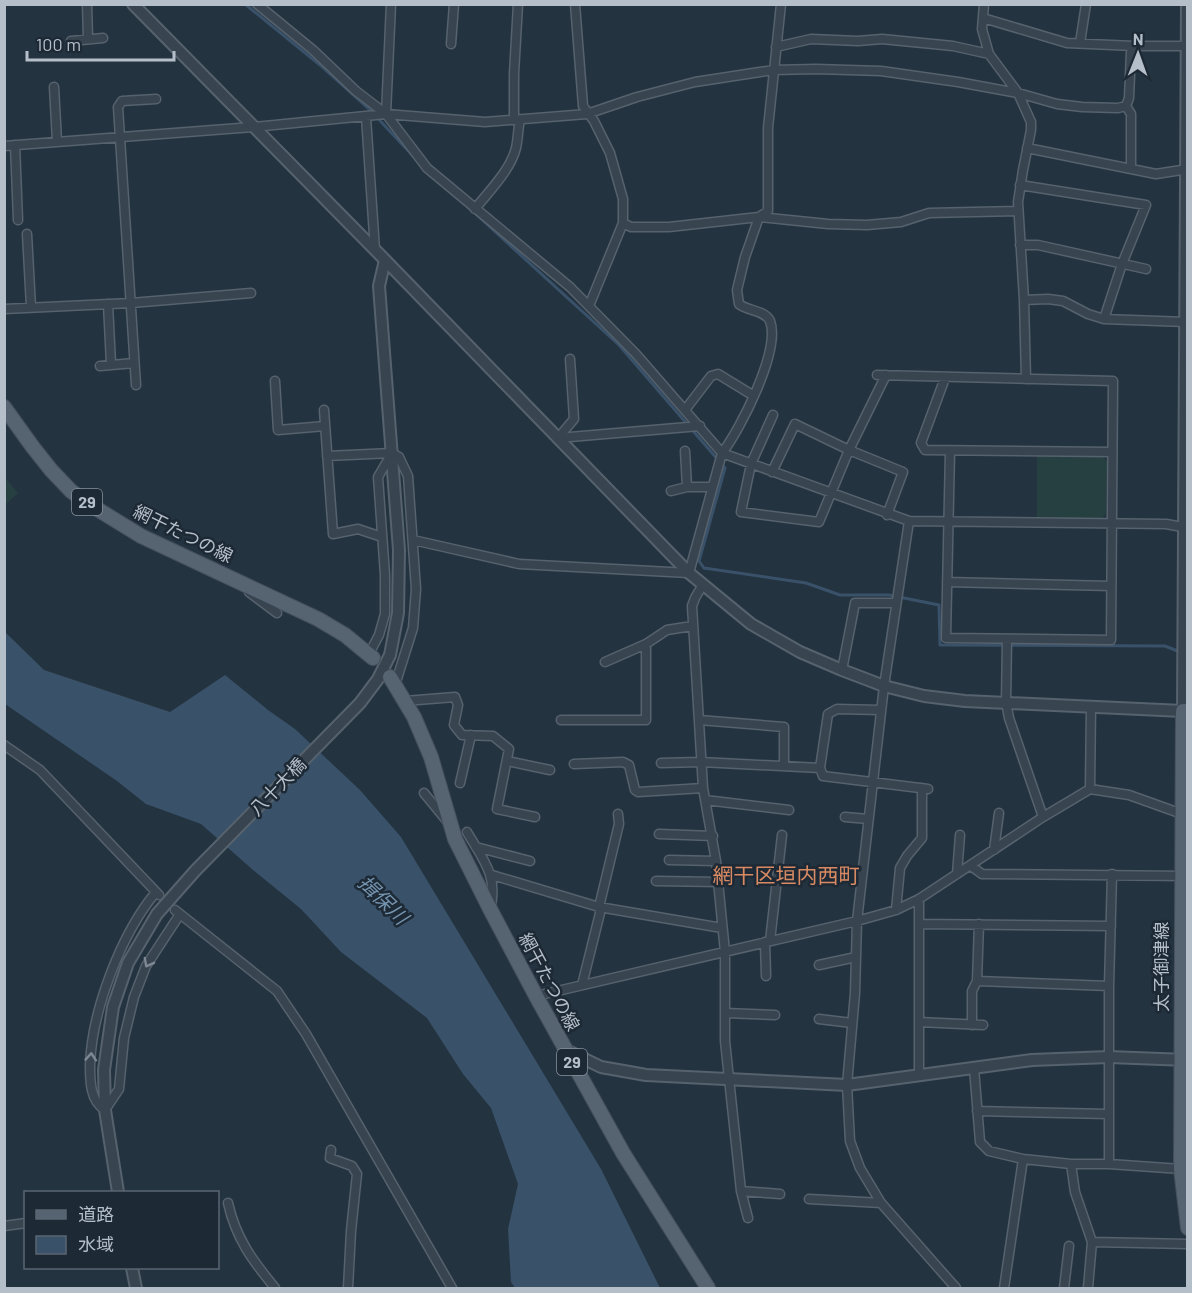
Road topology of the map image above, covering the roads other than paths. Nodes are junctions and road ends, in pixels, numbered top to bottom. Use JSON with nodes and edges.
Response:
{"nodes":[{"id":1,"x":87,"y":4,"type":"edge"},
{"id":2,"x":133,"y":4,"type":"edge"},
{"id":3,"x":257,"y":4,"type":"edge"},
{"id":4,"x":391,"y":4,"type":"edge"},
{"id":5,"x":454,"y":4,"type":"edge"},
{"id":6,"x":518,"y":4,"type":"edge"},
{"id":7,"x":574,"y":4,"type":"edge"},
{"id":8,"x":781,"y":4,"type":"edge"},
{"id":9,"x":984,"y":4,"type":"edge"},
{"id":10,"x":1086,"y":4,"type":"edge"},
{"id":11,"x":1187,"y":4,"type":"edge"},
{"id":12,"x":983,"y":18,"type":"junction"},
{"id":13,"x":103,"y":38,"type":"dead end"},
{"id":14,"x":88,"y":39,"type":"junction"},
{"id":15,"x":71,"y":41,"type":"dead end"},
{"id":16,"x":1080,"y":43,"type":"junction"},
{"id":17,"x":451,"y":44,"type":"dead end"},
{"id":18,"x":1134,"y":46,"type":"junction"},
{"id":19,"x":1187,"y":46,"type":"edge"},
{"id":20,"x":776,"y":47,"type":"junction"},
{"id":21,"x":989,"y":54,"type":"junction"},
{"id":22,"x":773,"y":70,"type":"junction"},
{"id":23,"x":54,"y":87,"type":"dead end"},
{"id":24,"x":1018,"y":93,"type":"junction"},
{"id":25,"x":156,"y":99,"type":"dead end"},
{"id":26,"x":1126,"y":106,"type":"junction"},
{"id":27,"x":386,"y":114,"type":"junction"},
{"id":28,"x":587,"y":114,"type":"junction"},
{"id":29,"x":366,"y":117,"type":"junction"},
{"id":30,"x":517,"y":120,"type":"junction"},
{"id":31,"x":253,"y":127,"type":"junction"},
{"id":32,"x":119,"y":136,"type":"junction"},
{"id":33,"x":57,"y":141,"type":"junction"},
{"id":34,"x":15,"y":144,"type":"junction"},
{"id":35,"x":4,"y":146,"type":"edge"},
{"id":36,"x":1027,"y":148,"type":"junction"},
{"id":37,"x":1131,"y":168,"type":"junction"},
{"id":38,"x":1187,"y":169,"type":"edge"},
{"id":39,"x":1020,"y":185,"type":"junction"},
{"id":40,"x":475,"y":208,"type":"junction"},
{"id":41,"x":1018,"y":211,"type":"junction"},
{"id":42,"x":759,"y":217,"type":"junction"},
{"id":43,"x":18,"y":220,"type":"dead end"},
{"id":44,"x":623,"y":223,"type":"junction"},
{"id":45,"x":27,"y":234,"type":"dead end"},
{"id":46,"x":1020,"y":245,"type":"junction"},
{"id":47,"x":375,"y":250,"type":"junction"},
{"id":48,"x":385,"y":260,"type":"junction"},
{"id":49,"x":1122,"y":264,"type":"junction"},
{"id":50,"x":1146,"y":269,"type":"dead end"},
{"id":51,"x":1187,"y":280,"type":"edge"},
{"id":52,"x":251,"y":293,"type":"dead end"},
{"id":53,"x":1024,"y":300,"type":"junction"},
{"id":54,"x":131,"y":303,"type":"junction"},
{"id":55,"x":108,"y":304,"type":"junction"},
{"id":56,"x":589,"y":306,"type":"junction"},
{"id":57,"x":32,"y":307,"type":"junction"},
{"id":58,"x":4,"y":309,"type":"edge"},
{"id":59,"x":1186,"y":317,"type":"edge"},
{"id":60,"x":1104,"y":318,"type":"junction"},
{"id":61,"x":570,"y":359,"type":"dead end"},
{"id":62,"x":134,"y":363,"type":"junction"},
{"id":63,"x":111,"y":364,"type":"junction"},
{"id":64,"x":100,"y":366,"type":"dead end"},
{"id":65,"x":945,"y":378,"type":"junction"},
{"id":66,"x":1026,"y":379,"type":"junction"},
{"id":67,"x":274,"y":381,"type":"dead end"},
{"id":68,"x":136,"y":385,"type":"dead end"},
{"id":69,"x":1187,"y":395,"type":"edge"},
{"id":70,"x":754,"y":396,"type":"junction"},
{"id":71,"x":4,"y":407,"type":"edge"},
{"id":72,"x":324,"y":410,"type":"dead end"},
{"id":73,"x":685,"y":410,"type":"junction"},
{"id":74,"x":773,"y":415,"type":"dead end"},
{"id":75,"x":325,"y":426,"type":"junction"},
{"id":76,"x":700,"y":426,"type":"junction"},
{"id":77,"x":558,"y":438,"type":"junction"},
{"id":78,"x":849,"y":450,"type":"junction"},
{"id":79,"x":685,"y":451,"type":"dead end"},
{"id":80,"x":950,"y":451,"type":"junction"},
{"id":81,"x":1112,"y":452,"type":"junction"},
{"id":82,"x":392,"y":453,"type":"junction"},
{"id":83,"x":722,"y":453,"type":"junction"},
{"id":84,"x":327,"y":456,"type":"junction"},
{"id":85,"x":1186,"y":460,"type":"edge"},
{"id":86,"x":751,"y":464,"type":"junction"},
{"id":87,"x":772,"y":472,"type":"junction"},
{"id":88,"x":687,"y":487,"type":"junction"},
{"id":89,"x":712,"y":487,"type":"junction"},
{"id":90,"x":671,"y":491,"type":"dead end"},
{"id":91,"x":830,"y":493,"type":"junction"},
{"id":92,"x":1186,"y":495,"type":"edge"},
{"id":93,"x":887,"y":514,"type":"junction"},
{"id":94,"x":909,"y":521,"type":"junction"},
{"id":95,"x":947,"y":522,"type":"junction"},
{"id":96,"x":1112,"y":523,"type":"junction"},
{"id":97,"x":1185,"y":528,"type":"edge"},
{"id":98,"x":382,"y":537,"type":"junction"},
{"id":99,"x":413,"y":540,"type":"junction"},
{"id":100,"x":688,"y":573,"type":"junction"},
{"id":101,"x":227,"y":576,"type":"junction"},
{"id":102,"x":946,"y":582,"type":"junction"},
{"id":103,"x":702,"y":586,"type":"junction"},
{"id":104,"x":1111,"y":586,"type":"junction"},
{"id":105,"x":1185,"y":591,"type":"edge"},
{"id":106,"x":897,"y":603,"type":"junction"},
{"id":107,"x":277,"y":613,"type":"dead end"},
{"id":108,"x":692,"y":626,"type":"junction"},
{"id":109,"x":1007,"y":639,"type":"junction"},
{"id":110,"x":646,"y":644,"type":"junction"},
{"id":111,"x":371,"y":656,"type":"joint"},
{"id":112,"x":605,"y":662,"type":"dead end"},
{"id":113,"x":842,"y":670,"type":"junction"},
{"id":114,"x":392,"y":681,"type":"joint"},
{"id":115,"x":884,"y":686,"type":"junction"},
{"id":116,"x":405,"y":701,"type":"junction"},
{"id":117,"x":1006,"y":702,"type":"junction"},
{"id":118,"x":1091,"y":706,"type":"junction"},
{"id":119,"x":881,"y":710,"type":"junction"},
{"id":120,"x":1185,"y":711,"type":"edge"},
{"id":121,"x":561,"y":720,"type":"dead end"},
{"id":122,"x":699,"y":720,"type":"junction"},
{"id":123,"x":471,"y":735,"type":"junction"},
{"id":124,"x":4,"y":745,"type":"edge"},
{"id":125,"x":507,"y":761,"type":"junction"},
{"id":126,"x":702,"y":762,"type":"junction"},
{"id":127,"x":661,"y":763,"type":"dead end"},
{"id":128,"x":574,"y":764,"type":"dead end"},
{"id":129,"x":784,"y":765,"type":"junction"},
{"id":130,"x":820,"y":768,"type":"junction"},
{"id":131,"x":550,"y":770,"type":"dead end"},
{"id":132,"x":872,"y":782,"type":"junction"},
{"id":133,"x":460,"y":783,"type":"dead end"},
{"id":134,"x":703,"y":788,"type":"junction"},
{"id":135,"x":1090,"y":789,"type":"junction"},
{"id":136,"x":424,"y":793,"type":"dead end"},
{"id":137,"x":705,"y":800,"type":"junction"},
{"id":138,"x":789,"y":810,"type":"dead end"},
{"id":139,"x":999,"y":813,"type":"dead end"},
{"id":140,"x":618,"y":814,"type":"dead end"},
{"id":141,"x":1184,"y":815,"type":"edge"},
{"id":142,"x":844,"y":817,"type":"dead end"},
{"id":143,"x":1043,"y":817,"type":"junction"},
{"id":144,"x":535,"y":818,"type":"dead end"},
{"id":145,"x":868,"y":819,"type":"junction"},
{"id":146,"x":452,"y":826,"type":"junction"},
{"id":147,"x":467,"y":832,"type":"dead end"},
{"id":148,"x":659,"y":834,"type":"dead end"},
{"id":149,"x":782,"y":835,"type":"dead end"},
{"id":150,"x":960,"y":835,"type":"dead end"},
{"id":151,"x":712,"y":836,"type":"junction"},
{"id":152,"x":476,"y":847,"type":"junction"},
{"id":153,"x":994,"y":850,"type":"junction"},
{"id":154,"x":669,"y":860,"type":"dead end"},
{"id":155,"x":530,"y":861,"type":"dead end"},
{"id":156,"x":716,"y":861,"type":"junction"},
{"id":157,"x":971,"y":866,"type":"junction"},
{"id":158,"x":957,"y":874,"type":"junction"},
{"id":159,"x":1112,"y":874,"type":"junction"},
{"id":160,"x":492,"y":875,"type":"junction"},
{"id":161,"x":1184,"y":875,"type":"edge"},
{"id":162,"x":656,"y":881,"type":"dead end"},
{"id":163,"x":719,"y":882,"type":"junction"},
{"id":164,"x":919,"y":899,"type":"junction"},
{"id":165,"x":599,"y":907,"type":"junction"},
{"id":166,"x":490,"y":909,"type":"junction"},
{"id":167,"x":896,"y":910,"type":"junction"},
{"id":168,"x":857,"y":921,"type":"junction"},
{"id":169,"x":919,"y":924,"type":"junction"},
{"id":170,"x":979,"y":924,"type":"junction"},
{"id":171,"x":1111,"y":926,"type":"junction"},
{"id":172,"x":722,"y":928,"type":"junction"},
{"id":173,"x":767,"y":941,"type":"junction"},
{"id":174,"x":725,"y":952,"type":"junction"},
{"id":175,"x":856,"y":957,"type":"junction"},
{"id":176,"x":819,"y":965,"type":"dead end"},
{"id":177,"x":766,"y":976,"type":"dead end"},
{"id":178,"x":977,"y":981,"type":"junction"},
{"id":179,"x":582,"y":985,"type":"junction"},
{"id":180,"x":1109,"y":986,"type":"junction"},
{"id":181,"x":536,"y":996,"type":"junction"},
{"id":182,"x":725,"y":1013,"type":"junction"},
{"id":183,"x":775,"y":1015,"type":"dead end"},
{"id":184,"x":819,"y":1019,"type":"dead end"},
{"id":185,"x":919,"y":1022,"type":"junction"},
{"id":186,"x":852,"y":1023,"type":"junction"},
{"id":187,"x":972,"y":1025,"type":"junction"},
{"id":188,"x":983,"y":1025,"type":"dead end"},
{"id":189,"x":566,"y":1050,"type":"junction"},
{"id":190,"x":1109,"y":1057,"type":"junction"},
{"id":191,"x":1184,"y":1060,"type":"edge"},
{"id":192,"x":974,"y":1068,"type":"junction"},
{"id":193,"x":919,"y":1076,"type":"junction"},
{"id":194,"x":729,"y":1078,"type":"junction"},
{"id":195,"x":847,"y":1085,"type":"junction"},
{"id":196,"x":105,"y":1110,"type":"junction"},
{"id":197,"x":977,"y":1111,"type":"junction"},
{"id":198,"x":1108,"y":1114,"type":"junction"},
{"id":199,"x":331,"y":1150,"type":"dead end"},
{"id":200,"x":1023,"y":1159,"type":"junction"},
{"id":201,"x":1071,"y":1164,"type":"junction"},
{"id":202,"x":1109,"y":1164,"type":"junction"},
{"id":203,"x":1181,"y":1169,"type":"junction"},
{"id":204,"x":118,"y":1191,"type":"edge"},
{"id":205,"x":741,"y":1191,"type":"junction"},
{"id":206,"x":780,"y":1194,"type":"dead end"},
{"id":207,"x":809,"y":1199,"type":"dead end"},
{"id":208,"x":228,"y":1203,"type":"dead end"},
{"id":209,"x":881,"y":1203,"type":"junction"},
{"id":210,"x":748,"y":1218,"type":"dead end"},
{"id":211,"x":24,"y":1223,"type":"edge"},
{"id":212,"x":4,"y":1226,"type":"edge"},
{"id":213,"x":1188,"y":1228,"type":"edge"},
{"id":214,"x":1092,"y":1242,"type":"junction"},
{"id":215,"x":1188,"y":1244,"type":"edge"},
{"id":216,"x":1069,"y":1246,"type":"dead end"},
{"id":217,"x":132,"y":1269,"type":"edge"},
{"id":218,"x":136,"y":1288,"type":"edge"},
{"id":219,"x":275,"y":1288,"type":"edge"},
{"id":220,"x":348,"y":1288,"type":"edge"},
{"id":221,"x":452,"y":1288,"type":"edge"},
{"id":222,"x":708,"y":1288,"type":"edge"},
{"id":223,"x":956,"y":1288,"type":"edge"},
{"id":224,"x":1004,"y":1288,"type":"edge"},
{"id":225,"x":1064,"y":1288,"type":"edge"},
{"id":226,"x":1088,"y":1288,"type":"edge"}],
"edges":[{"from":1,"to":14,"type":"street"},
{"from":2,"to":31,"type":"street"},
{"from":3,"to":27,"type":"street"},
{"from":4,"to":27,"type":"street"},
{"from":5,"to":17,"type":"street"},
{"from":6,"to":30,"type":"street"},
{"from":7,"to":28,"type":"street"},
{"from":8,"to":20,"type":"street"},
{"from":9,"to":12,"type":"street"},
{"from":10,"to":16,"type":"street"},
{"from":11,"to":19,"type":"street"},
{"from":12,"to":16,"type":"street"},
{"from":12,"to":21,"type":"street"},
{"from":13,"to":14,"type":"street"},
{"from":14,"to":15,"type":"street"},
{"from":16,"to":18,"type":"street"},
{"from":18,"to":19,"type":"street"},
{"from":18,"to":26,"type":"street"},
{"from":19,"to":38,"type":"street"},
{"from":20,"to":21,"type":"street"},
{"from":20,"to":22,"type":"street"},
{"from":21,"to":24,"type":"street"},
{"from":22,"to":24,"type":"street"},
{"from":22,"to":28,"type":"street"},
{"from":22,"to":42,"type":"street"},
{"from":23,"to":33,"type":"street"},
{"from":24,"to":26,"type":"street"},
{"from":24,"to":36,"type":"street"},
{"from":25,"to":32,"type":"street"},
{"from":26,"to":37,"type":"street"},
{"from":27,"to":29,"type":"street"},
{"from":27,"to":30,"type":"street"},
{"from":27,"to":40,"type":"street"},
{"from":28,"to":30,"type":"street"},
{"from":28,"to":44,"type":"street"},
{"from":29,"to":31,"type":"street"},
{"from":29,"to":47,"type":"street"},
{"from":30,"to":40,"type":"street"},
{"from":31,"to":32,"type":"street"},
{"from":31,"to":47,"type":"street"},
{"from":32,"to":33,"type":"street"},
{"from":32,"to":54,"type":"street"},
{"from":33,"to":34,"type":"street"},
{"from":34,"to":35,"type":"street"},
{"from":34,"to":43,"type":"street"},
{"from":36,"to":37,"type":"street"},
{"from":36,"to":39,"type":"street"},
{"from":37,"to":38,"type":"street"},
{"from":38,"to":51,"type":"street"},
{"from":39,"to":41,"type":"street"},
{"from":39,"to":49,"type":"street"},
{"from":40,"to":56,"type":"street"},
{"from":41,"to":42,"type":"street"},
{"from":41,"to":46,"type":"street"},
{"from":42,"to":44,"type":"street"},
{"from":42,"to":70,"type":"street"},
{"from":44,"to":56,"type":"street"},
{"from":45,"to":57,"type":"street"},
{"from":46,"to":49,"type":"street"},
{"from":46,"to":53,"type":"street"},
{"from":47,"to":48,"type":"street"},
{"from":48,"to":77,"type":"street"},
{"from":48,"to":82,"type":"street","name":"八十大橋"},
{"from":49,"to":50,"type":"street"},
{"from":49,"to":60,"type":"street"},
{"from":51,"to":59,"type":"street"},
{"from":52,"to":54,"type":"street"},
{"from":53,"to":60,"type":"street"},
{"from":53,"to":66,"type":"street"},
{"from":54,"to":55,"type":"street"},
{"from":54,"to":62,"type":"street"},
{"from":55,"to":57,"type":"street"},
{"from":55,"to":63,"type":"street"},
{"from":56,"to":73,"type":"street"},
{"from":57,"to":58,"type":"street"},
{"from":59,"to":60,"type":"street"},
{"from":59,"to":69,"type":"street"},
{"from":61,"to":77,"type":"street"},
{"from":62,"to":63,"type":"street"},
{"from":62,"to":68,"type":"street"},
{"from":63,"to":64,"type":"street"},
{"from":65,"to":66,"type":"street"},
{"from":65,"to":78,"type":"street"},
{"from":65,"to":80,"type":"street"},
{"from":66,"to":81,"type":"street"},
{"from":67,"to":75,"type":"street"},
{"from":69,"to":85,"type":"street"},
{"from":70,"to":73,"type":"street"},
{"from":70,"to":83,"type":"street"},
{"from":71,"to":101,"type":"main road","name":"網干たつの線","number":"29"},
{"from":72,"to":75,"type":"street"},
{"from":73,"to":76,"type":"street"},
{"from":74,"to":86,"type":"street"},
{"from":75,"to":84,"type":"street"},
{"from":76,"to":77,"type":"street"},
{"from":76,"to":83,"type":"street"},
{"from":77,"to":100,"type":"street"},
{"from":78,"to":87,"type":"street"},
{"from":78,"to":91,"type":"street"},
{"from":78,"to":93,"type":"street"},
{"from":79,"to":88,"type":"street"},
{"from":80,"to":81,"type":"street"},
{"from":80,"to":95,"type":"street"},
{"from":81,"to":96,"type":"street"},
{"from":82,"to":84,"type":"street"},
{"from":82,"to":98,"type":"street"},
{"from":82,"to":99,"type":"street"},
{"from":82,"to":196,"type":"street","name":"八十大橋"},
{"from":83,"to":86,"type":"street"},
{"from":83,"to":89,"type":"street"},
{"from":84,"to":98,"type":"street"},
{"from":85,"to":92,"type":"street"},
{"from":86,"to":87,"type":"street"},
{"from":86,"to":91,"type":"street"},
{"from":87,"to":91,"type":"street"},
{"from":88,"to":89,"type":"street"},
{"from":88,"to":90,"type":"street"},
{"from":89,"to":100,"type":"street"},
{"from":91,"to":93,"type":"street"},
{"from":92,"to":97,"type":"street"},
{"from":93,"to":94,"type":"street"},
{"from":94,"to":95,"type":"street"},
{"from":94,"to":106,"type":"street"},
{"from":95,"to":96,"type":"street"},
{"from":95,"to":102,"type":"street"},
{"from":96,"to":97,"type":"street"},
{"from":96,"to":104,"type":"street"},
{"from":97,"to":105,"type":"street"},
{"from":98,"to":111,"type":"street"},
{"from":99,"to":100,"type":"street"},
{"from":99,"to":114,"type":"street"},
{"from":100,"to":103,"type":"street"},
{"from":101,"to":107,"type":"street"},
{"from":101,"to":111,"type":"main road","name":"網干たつの線","number":"29"},
{"from":102,"to":104,"type":"street"},
{"from":102,"to":109,"type":"street"},
{"from":103,"to":108,"type":"street"},
{"from":103,"to":113,"type":"street"},
{"from":104,"to":109,"type":"street"},
{"from":105,"to":120,"type":"street"},
{"from":106,"to":113,"type":"street"},
{"from":106,"to":115,"type":"street"},
{"from":108,"to":110,"type":"street"},
{"from":108,"to":122,"type":"street"},
{"from":109,"to":117,"type":"street"},
{"from":110,"to":112,"type":"street"},
{"from":110,"to":121,"type":"street"},
{"from":113,"to":115,"type":"street"},
{"from":114,"to":116,"type":"main road","name":"網干たつの線","number":"29"},
{"from":115,"to":117,"type":"street"},
{"from":115,"to":119,"type":"street"},
{"from":116,"to":123,"type":"street"},
{"from":116,"to":146,"type":"main road","name":"網干たつの線","number":"29"},
{"from":117,"to":118,"type":"street"},
{"from":117,"to":143,"type":"street"},
{"from":118,"to":120,"type":"street"},
{"from":118,"to":135,"type":"street"},
{"from":119,"to":130,"type":"street"},
{"from":119,"to":132,"type":"street"},
{"from":120,"to":141,"type":"main road","name":"太子御津線"},
{"from":122,"to":126,"type":"street"},
{"from":122,"to":129,"type":"street"},
{"from":123,"to":125,"type":"street"},
{"from":123,"to":133,"type":"street"},
{"from":196,"to":124,"type":"street","one_way":true},
{"from":125,"to":131,"type":"street"},
{"from":125,"to":144,"type":"street"},
{"from":126,"to":127,"type":"street"},
{"from":126,"to":129,"type":"street"},
{"from":126,"to":134,"type":"street"},
{"from":128,"to":134,"type":"street"},
{"from":129,"to":130,"type":"street"},
{"from":130,"to":132,"type":"street"},
{"from":132,"to":145,"type":"street"},
{"from":132,"to":167,"type":"street"},
{"from":134,"to":137,"type":"street"},
{"from":135,"to":141,"type":"street"},
{"from":135,"to":143,"type":"street"},
{"from":136,"to":146,"type":"street"},
{"from":137,"to":138,"type":"street"},
{"from":137,"to":151,"type":"street"},
{"from":139,"to":153,"type":"street"},
{"from":140,"to":165,"type":"street"},
{"from":141,"to":161,"type":"main road","name":"太子御津線"},
{"from":142,"to":145,"type":"street"},
{"from":143,"to":153,"type":"street"},
{"from":145,"to":168,"type":"street"},
{"from":146,"to":166,"type":"main road","name":"網干たつの線","number":"29"},
{"from":147,"to":152,"type":"street"},
{"from":148,"to":151,"type":"street"},
{"from":149,"to":173,"type":"street"},
{"from":150,"to":158,"type":"street"},
{"from":151,"to":156,"type":"street"},
{"from":152,"to":155,"type":"street"},
{"from":152,"to":160,"type":"street"},
{"from":153,"to":157,"type":"street"},
{"from":154,"to":156,"type":"street"},
{"from":156,"to":163,"type":"street"},
{"from":157,"to":158,"type":"street"},
{"from":157,"to":159,"type":"street"},
{"from":158,"to":164,"type":"street"},
{"from":159,"to":161,"type":"street"},
{"from":159,"to":171,"type":"street"},
{"from":160,"to":165,"type":"street"},
{"from":160,"to":166,"type":"street"},
{"from":161,"to":191,"type":"main road","name":"太子御津線"},
{"from":162,"to":163,"type":"street"},
{"from":163,"to":172,"type":"street"},
{"from":164,"to":167,"type":"street"},
{"from":164,"to":169,"type":"street"},
{"from":165,"to":172,"type":"street"},
{"from":165,"to":179,"type":"street"},
{"from":166,"to":181,"type":"main road","name":"網干たつの線","number":"29"},
{"from":167,"to":168,"type":"street"},
{"from":168,"to":173,"type":"street"},
{"from":168,"to":175,"type":"street"},
{"from":169,"to":170,"type":"street"},
{"from":169,"to":185,"type":"street"},
{"from":170,"to":171,"type":"street"},
{"from":170,"to":178,"type":"street"},
{"from":171,"to":180,"type":"street"},
{"from":172,"to":174,"type":"street"},
{"from":173,"to":174,"type":"street"},
{"from":173,"to":177,"type":"street"},
{"from":174,"to":179,"type":"street"},
{"from":174,"to":182,"type":"street"},
{"from":175,"to":176,"type":"street"},
{"from":175,"to":186,"type":"street"},
{"from":178,"to":180,"type":"street"},
{"from":178,"to":187,"type":"street"},
{"from":179,"to":181,"type":"street"},
{"from":180,"to":190,"type":"street"},
{"from":181,"to":189,"type":"main road","name":"網干たつの線","number":"29"},
{"from":182,"to":183,"type":"street"},
{"from":182,"to":194,"type":"street"},
{"from":184,"to":186,"type":"street"},
{"from":185,"to":187,"type":"street"},
{"from":185,"to":193,"type":"street"},
{"from":186,"to":195,"type":"street"},
{"from":187,"to":188,"type":"street"},
{"from":189,"to":194,"type":"street"},
{"from":189,"to":222,"type":"main road","name":"網干たつの線","number":"29"},
{"from":190,"to":191,"type":"street"},
{"from":190,"to":192,"type":"street"},
{"from":190,"to":198,"type":"street"},
{"from":191,"to":203,"type":"main road","name":"太子御津線"},
{"from":192,"to":193,"type":"street"},
{"from":192,"to":197,"type":"street"},
{"from":193,"to":195,"type":"street"},
{"from":194,"to":195,"type":"street"},
{"from":194,"to":205,"type":"street"},
{"from":195,"to":209,"type":"street"},
{"from":196,"to":204,"type":"street","name":"八十大橋"},
{"from":221,"to":196,"type":"street","one_way":true},
{"from":197,"to":198,"type":"street"},
{"from":197,"to":200,"type":"street"},
{"from":198,"to":202,"type":"street"},
{"from":199,"to":220,"type":"street"},
{"from":200,"to":201,"type":"street"},
{"from":200,"to":224,"type":"street"},
{"from":201,"to":202,"type":"street"},
{"from":201,"to":214,"type":"street"},
{"from":202,"to":203,"type":"street"},
{"from":203,"to":213,"type":"main road","name":"太子御津線"},
{"from":205,"to":206,"type":"street"},
{"from":205,"to":210,"type":"street"},
{"from":207,"to":209,"type":"street"},
{"from":208,"to":219,"type":"street"},
{"from":209,"to":223,"type":"street"},
{"from":211,"to":212,"type":"street"},
{"from":214,"to":215,"type":"street"},
{"from":214,"to":226,"type":"street"},
{"from":216,"to":225,"type":"street"},
{"from":217,"to":218,"type":"street"}]}
